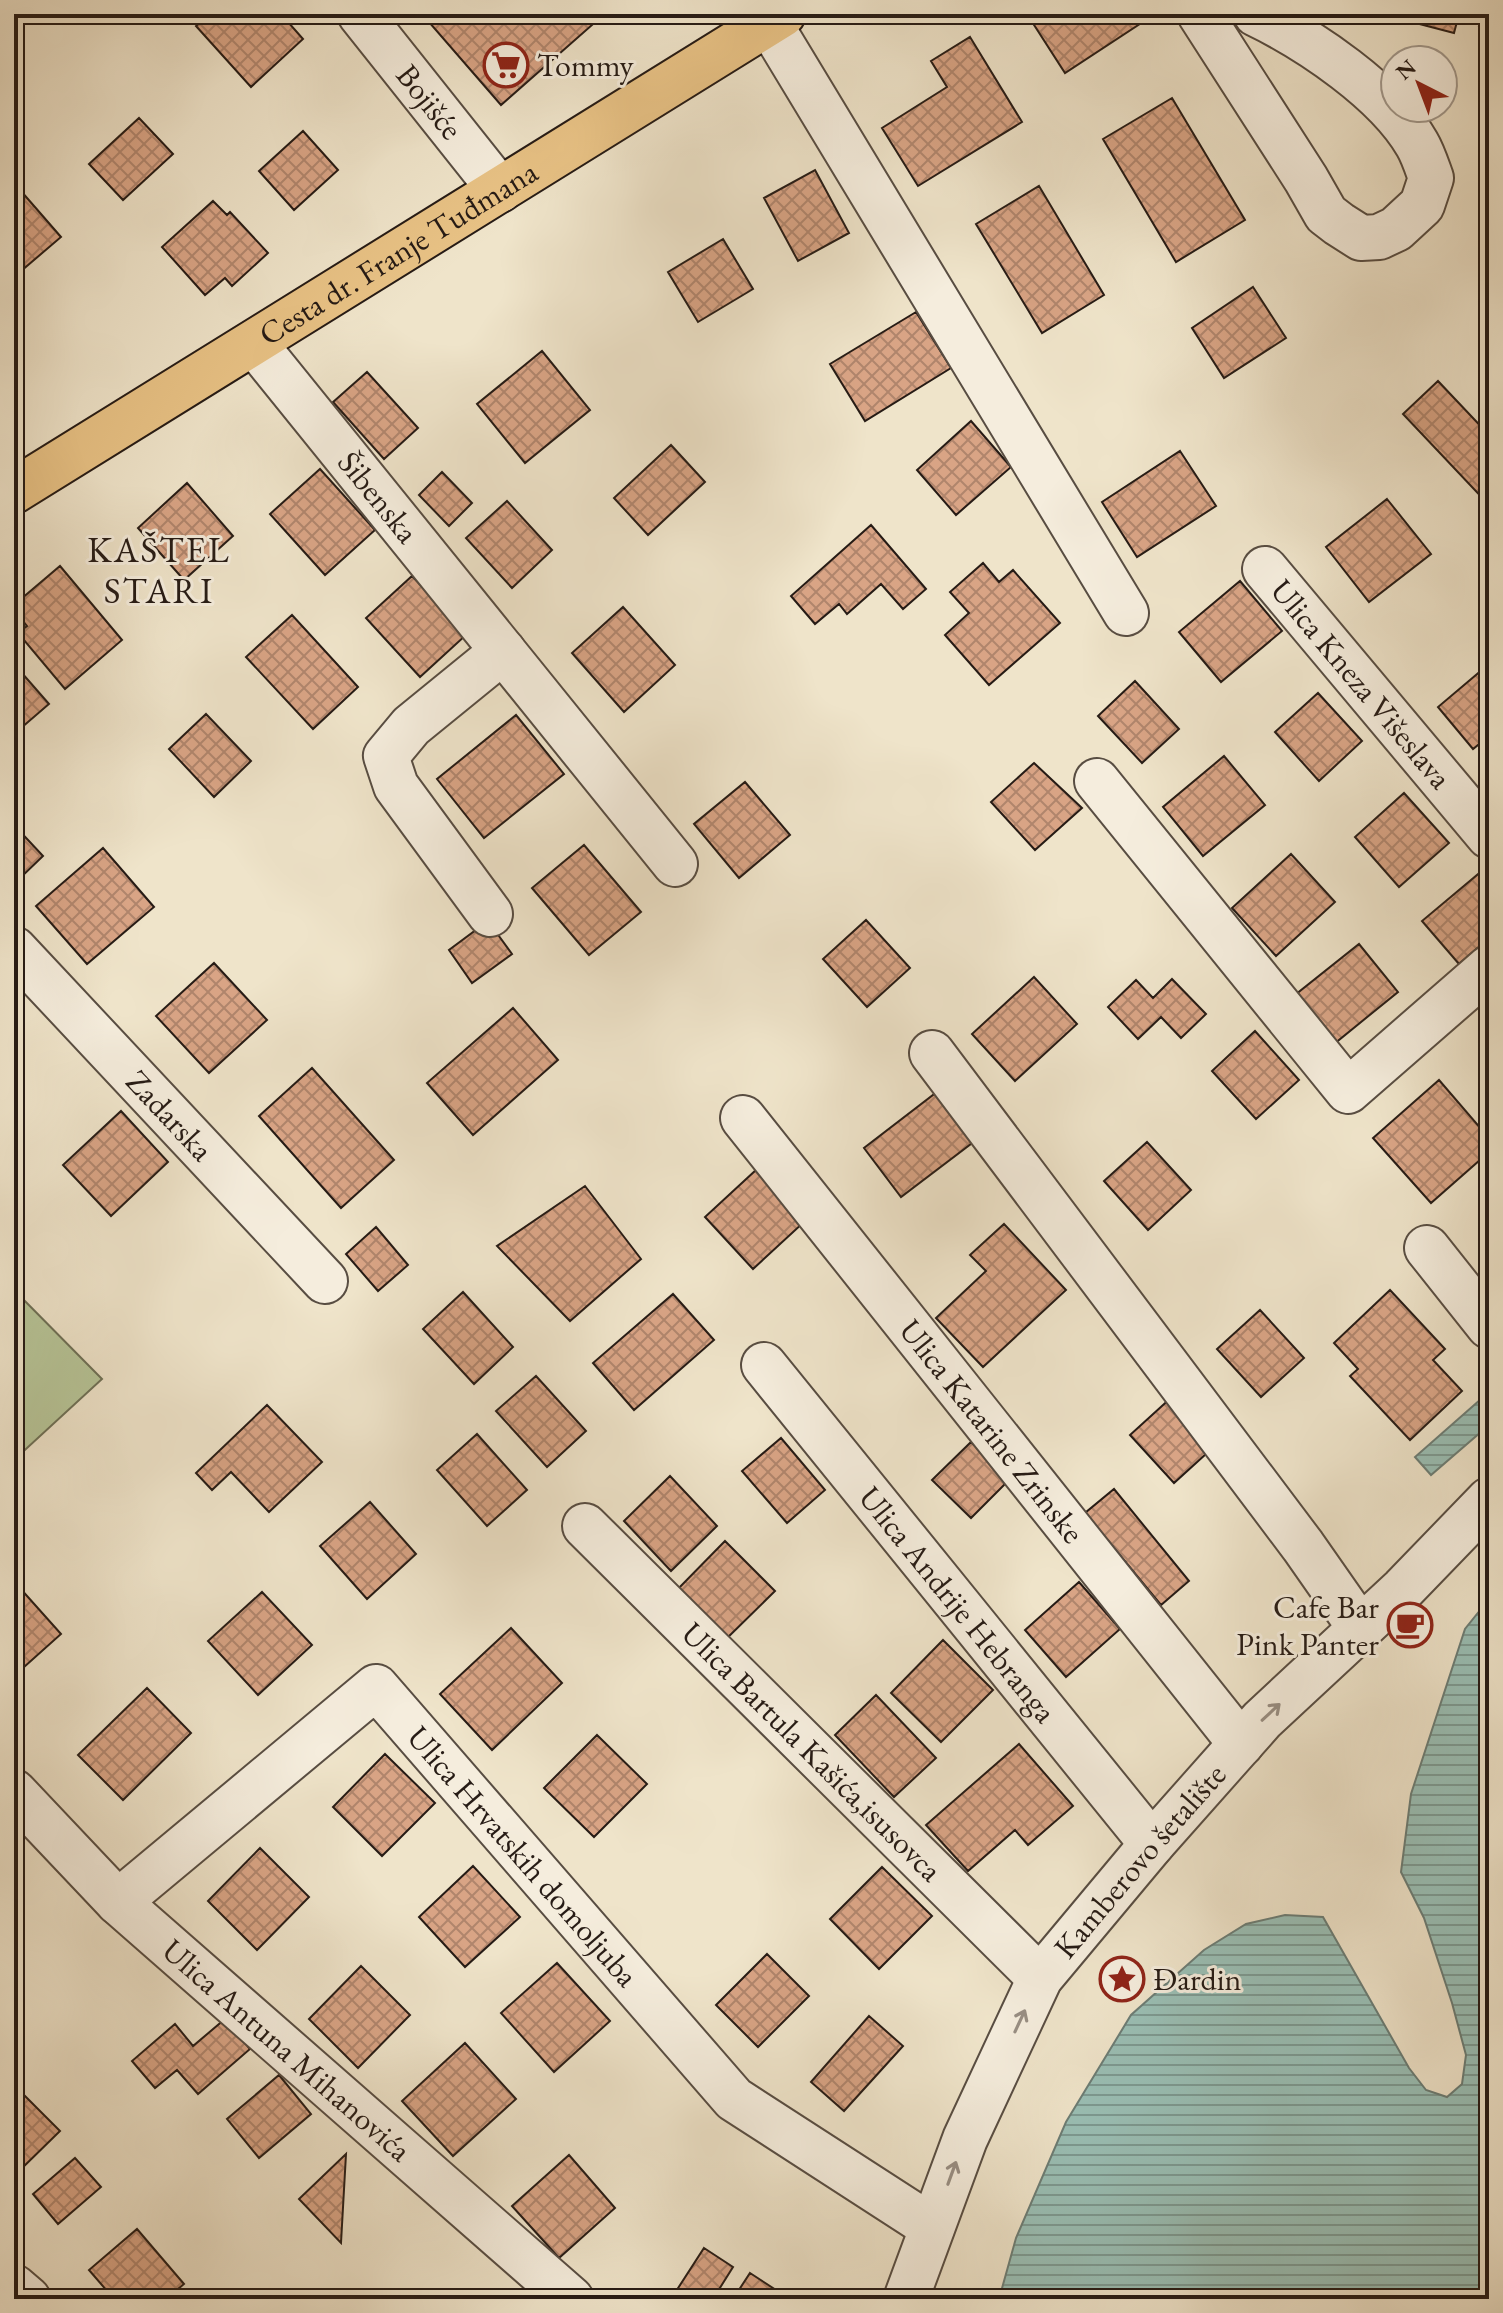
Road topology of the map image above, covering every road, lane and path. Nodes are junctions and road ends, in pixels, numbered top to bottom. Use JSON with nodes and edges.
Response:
{"nodes":[{"id":1,"x":360,"y":14,"type":"edge"},
{"id":2,"x":1200,"y":14,"type":"edge"},
{"id":3,"x":1256,"y":14,"type":"edge"},
{"id":4,"x":776,"y":19,"type":"edge"},
{"id":5,"x":500,"y":190,"type":"junction"},
{"id":6,"x":254,"y":343,"type":"junction"},
{"id":7,"x":14,"y":491,"type":"edge"},
{"id":8,"x":1265,"y":569,"type":"dead end"},
{"id":9,"x":1126,"y":613,"type":"dead end"},
{"id":10,"x":503,"y":651,"type":"junction"},
{"id":11,"x":1097,"y":781,"type":"dead end"},
{"id":12,"x":1489,"y":836,"type":"edge"},
{"id":13,"x":675,"y":864,"type":"dead end"},
{"id":14,"x":490,"y":914,"type":"dead end"},
{"id":15,"x":14,"y":949,"type":"edge"},
{"id":16,"x":1489,"y":968,"type":"edge"},
{"id":17,"x":932,"y":1053,"type":"dead end"},
{"id":18,"x":743,"y":1118,"type":"dead end"},
{"id":19,"x":1427,"y":1248,"type":"dead end"},
{"id":20,"x":325,"y":1281,"type":"dead end"},
{"id":21,"x":1489,"y":1326,"type":"edge"},
{"id":22,"x":764,"y":1365,"type":"dead end"},
{"id":23,"x":1489,"y":1500,"type":"edge"},
{"id":24,"x":585,"y":1526,"type":"dead end"},
{"id":25,"x":1361,"y":1629,"type":"junction"},
{"id":26,"x":1241,"y":1744,"type":"junction"},
{"id":27,"x":14,"y":1792,"type":"edge"},
{"id":28,"x":1152,"y":1844,"type":"junction"},
{"id":29,"x":118,"y":1902,"type":"junction"},
{"id":30,"x":1040,"y":1978,"type":"junction"},
{"id":31,"x":932,"y":2227,"type":"junction"},
{"id":32,"x":14,"y":2287,"type":"edge"},
{"id":33,"x":28,"y":2299,"type":"edge"},
{"id":34,"x":571,"y":2299,"type":"edge"},
{"id":35,"x":906,"y":2299,"type":"edge"}],
"edges":[{"from":1,"to":5,"type":"street","name":"Bojišće"},
{"from":2,"to":3,"type":"street"},
{"from":4,"to":5,"type":"main road","name":"Cesta dr. Franje Tuđmana"},
{"from":4,"to":9,"type":"street"},
{"from":5,"to":6,"type":"main road","name":"Cesta dr. Franje Tuđmana"},
{"from":6,"to":7,"type":"main road","name":"Cesta dr. Franje Tuđmana"},
{"from":6,"to":10,"type":"street","name":"Šibenska"},
{"from":8,"to":12,"type":"street","name":"Ulica Kneza Višeslava"},
{"from":10,"to":13,"type":"street","name":"Šibenska"},
{"from":10,"to":14,"type":"street"},
{"from":11,"to":16,"type":"street"},
{"from":15,"to":20,"type":"street","name":"Zadarska"},
{"from":17,"to":25,"type":"street"},
{"from":18,"to":26,"type":"street","name":"Ulica Katarine Zrinske"},
{"from":19,"to":21,"type":"street"},
{"from":22,"to":28,"type":"street","name":"Ulica Andrije Hebranga"},
{"from":23,"to":25,"type":"street","name":"Kamberovo šetalište"},
{"from":24,"to":30,"type":"street","name":"Ulica Bartula Kašića,isusovca"},
{"from":26,"to":25,"type":"street","name":"Kamberovo šetalište","one_way":true},
{"from":26,"to":28,"type":"street","name":"Kamberovo šetalište"},
{"from":27,"to":29,"type":"street","name":"Ulica Antuna Mihanovića"},
{"from":28,"to":30,"type":"street","name":"Kamberovo šetalište"},
{"from":29,"to":31,"type":"street","name":"Ulica Hrvatskih domoljuba"},
{"from":29,"to":34,"type":"street","name":"Ulica Antuna Mihanovića"},
{"from":31,"to":30,"type":"street","name":"Kamberovo šetalište","one_way":true},
{"from":31,"to":35,"type":"street","name":"Kamberovo šetalište"},
{"from":32,"to":33,"type":"street"}]}
